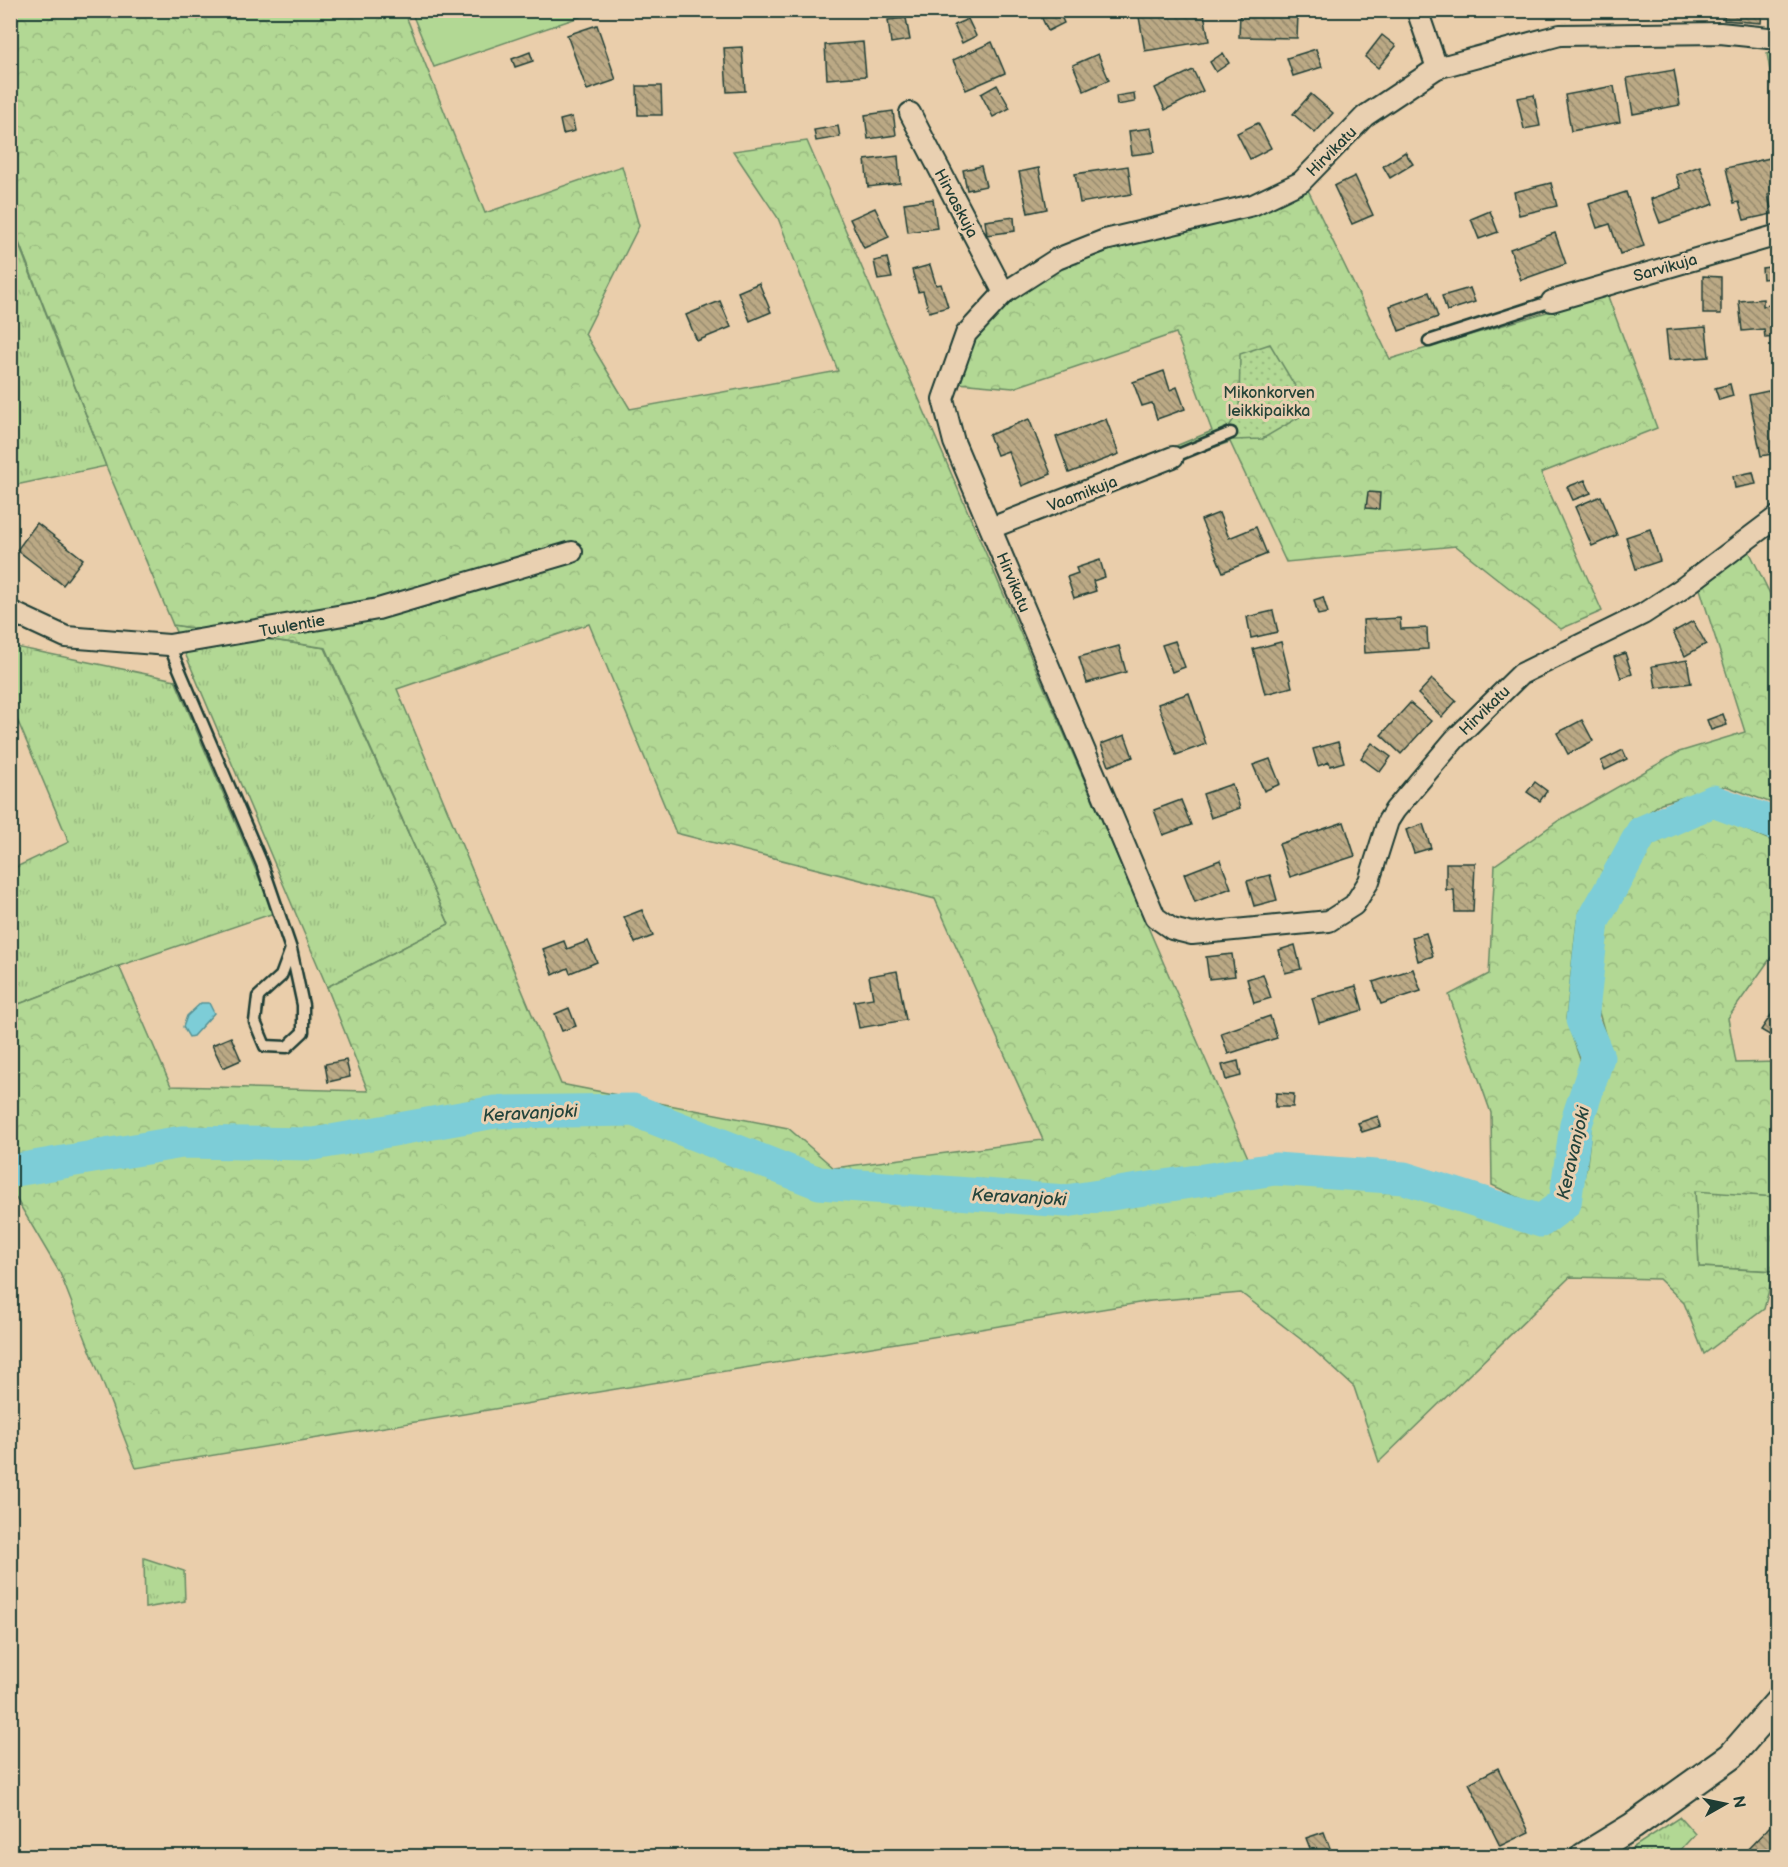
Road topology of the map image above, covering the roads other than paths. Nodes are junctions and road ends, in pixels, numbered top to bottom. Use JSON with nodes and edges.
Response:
{"nodes":[{"id":1,"x":1417,"y":10,"type":"edge"},
{"id":2,"x":1778,"y":39,"type":"edge"},
{"id":3,"x":1437,"y":68,"type":"junction"},
{"id":4,"x":910,"y":113,"type":"dead end"},
{"id":5,"x":1778,"y":235,"type":"edge"},
{"id":6,"x":1004,"y":293,"type":"junction"},
{"id":7,"x":1552,"y":301,"type":"joint"},
{"id":8,"x":1429,"y":341,"type":"dead end"},
{"id":9,"x":1231,"y":433,"type":"dead end"},
{"id":10,"x":1173,"y":457,"type":"joint"},
{"id":11,"x":1778,"y":516,"type":"edge"},
{"id":12,"x":991,"y":528,"type":"junction"},
{"id":13,"x":572,"y":552,"type":"dead end"},
{"id":14,"x":10,"y":611,"type":"edge"},
{"id":15,"x":169,"y":645,"type":"junction"},
{"id":16,"x":291,"y":949,"type":"junction"},
{"id":17,"x":1778,"y":1702,"type":"edge"},
{"id":18,"x":1584,"y":1857,"type":"edge"}],
"edges":[{"from":1,"to":3,"type":"street"},
{"from":2,"to":3,"type":"street","name":"Hirvikatu"},
{"from":3,"to":6,"type":"street","name":"Hirvikatu"},
{"from":4,"to":6,"type":"street","name":"Hirvaskuja"},
{"from":5,"to":7,"type":"street","name":"Sarvikuja"},
{"from":6,"to":12,"type":"street","name":"Hirvikatu"},
{"from":7,"to":8,"type":"lane"},
{"from":9,"to":10,"type":"lane"},
{"from":10,"to":12,"type":"street","name":"Vaamikuja"},
{"from":11,"to":12,"type":"street","name":"Hirvikatu"},
{"from":13,"to":15,"type":"street","name":"Tuulentie"},
{"from":14,"to":15,"type":"street","name":"Tuulentie"},
{"from":15,"to":16,"type":"lane"},
{"from":16,"to":16,"type":"lane"},
{"from":17,"to":18,"type":"street"}]}
